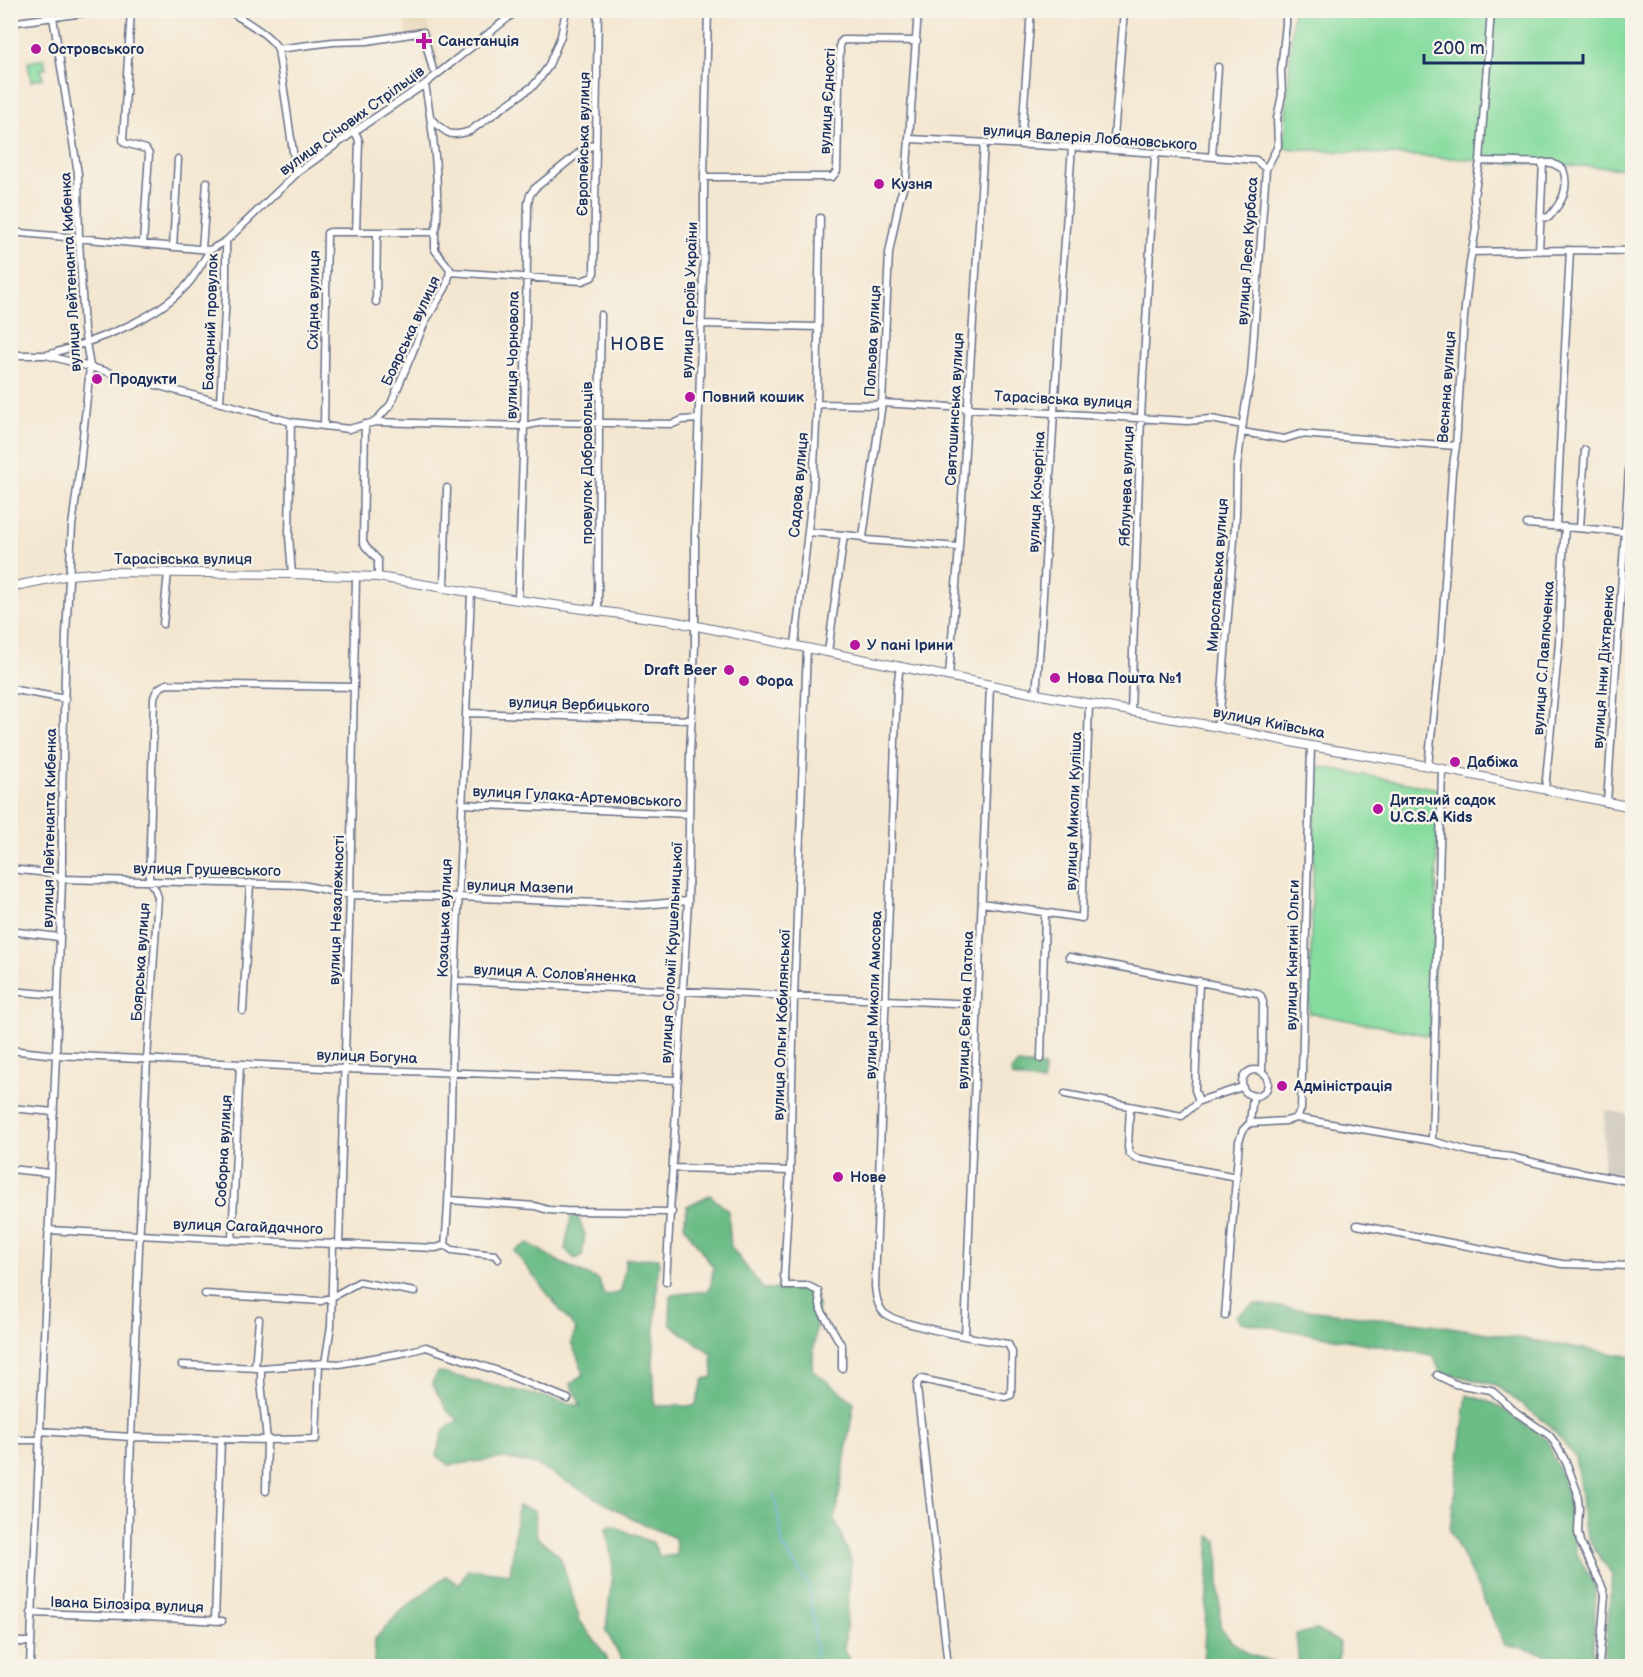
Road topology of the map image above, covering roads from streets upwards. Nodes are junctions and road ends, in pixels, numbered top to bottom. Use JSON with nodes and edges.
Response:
{"nodes":[{"id":1,"x":106,"y":10,"type":"edge"},
{"id":2,"x":130,"y":10,"type":"edge"},
{"id":3,"x":228,"y":10,"type":"edge"},
{"id":4,"x":518,"y":10,"type":"edge"},
{"id":5,"x":566,"y":10,"type":"edge"},
{"id":6,"x":598,"y":10,"type":"edge"},
{"id":7,"x":708,"y":10,"type":"edge"},
{"id":8,"x":918,"y":10,"type":"edge"},
{"id":9,"x":1031,"y":10,"type":"edge"},
{"id":10,"x":1124,"y":10,"type":"edge"},
{"id":11,"x":1286,"y":10,"type":"edge"},
{"id":12,"x":1491,"y":10,"type":"edge"},
{"id":13,"x":53,"y":17,"type":"junction"},
{"id":14,"x":10,"y":23,"type":"edge"},
{"id":15,"x":917,"y":41,"type":"junction"},
{"id":16,"x":278,"y":49,"type":"junction"},
{"id":17,"x":1218,"y":67,"type":"dead end"},
{"id":18,"x":433,"y":70,"type":"dead end"},
{"id":19,"x":424,"y":84,"type":"junction"},
{"id":20,"x":431,"y":119,"type":"junction"},
{"id":21,"x":355,"y":131,"type":"junction"},
{"id":22,"x":910,"y":139,"type":"junction"},
{"id":23,"x":984,"y":143,"type":"junction"},
{"id":24,"x":596,"y":144,"type":"junction"},
{"id":25,"x":1021,"y":145,"type":"junction"},
{"id":26,"x":1072,"y":147,"type":"junction"},
{"id":27,"x":1113,"y":150,"type":"junction"},
{"id":28,"x":1155,"y":154,"type":"junction"},
{"id":29,"x":1212,"y":157,"type":"junction"},
{"id":30,"x":178,"y":159,"type":"dead end"},
{"id":31,"x":1480,"y":161,"type":"junction"},
{"id":32,"x":1543,"y":162,"type":"junction"},
{"id":33,"x":1266,"y":169,"type":"junction"},
{"id":34,"x":298,"y":172,"type":"junction"},
{"id":35,"x":704,"y":177,"type":"junction"},
{"id":36,"x":207,"y":182,"type":"dead end"},
{"id":37,"x":820,"y":218,"type":"dead end"},
{"id":38,"x":1541,"y":218,"type":"junction"},
{"id":39,"x":10,"y":232,"type":"edge"},
{"id":40,"x":356,"y":232,"type":"junction"},
{"id":41,"x":377,"y":232,"type":"junction"},
{"id":42,"x":435,"y":232,"type":"junction"},
{"id":43,"x":80,"y":239,"type":"junction"},
{"id":44,"x":226,"y":241,"type":"junction"},
{"id":45,"x":143,"y":244,"type":"junction"},
{"id":46,"x":173,"y":247,"type":"junction"},
{"id":47,"x":202,"y":249,"type":"junction"},
{"id":48,"x":210,"y":250,"type":"junction"},
{"id":49,"x":1539,"y":250,"type":"junction"},
{"id":50,"x":1570,"y":250,"type":"junction"},
{"id":51,"x":1632,"y":251,"type":"edge"},
{"id":52,"x":1472,"y":252,"type":"junction"},
{"id":53,"x":450,"y":272,"type":"junction"},
{"id":54,"x":526,"y":278,"type":"junction"},
{"id":55,"x":376,"y":302,"type":"dead end"},
{"id":56,"x":601,"y":315,"type":"dead end"},
{"id":57,"x":701,"y":324,"type":"junction"},
{"id":58,"x":818,"y":327,"type":"junction"},
{"id":59,"x":86,"y":343,"type":"junction"},
{"id":60,"x":46,"y":355,"type":"junction"},
{"id":61,"x":10,"y":356,"type":"edge"},
{"id":62,"x":90,"y":367,"type":"junction"},
{"id":63,"x":220,"y":403,"type":"junction"},
{"id":64,"x":882,"y":403,"type":"junction"},
{"id":65,"x":817,"y":404,"type":"junction"},
{"id":66,"x":968,"y":408,"type":"junction"},
{"id":67,"x":1054,"y":414,"type":"junction"},
{"id":68,"x":1141,"y":417,"type":"junction"},
{"id":69,"x":699,"y":419,"type":"junction"},
{"id":70,"x":291,"y":422,"type":"junction"},
{"id":71,"x":375,"y":422,"type":"junction"},
{"id":72,"x":599,"y":423,"type":"junction"},
{"id":73,"x":365,"y":424,"type":"junction"},
{"id":74,"x":1632,"y":424,"type":"edge"},
{"id":75,"x":324,"y":426,"type":"junction"},
{"id":76,"x":524,"y":426,"type":"junction"},
{"id":77,"x":1242,"y":428,"type":"junction"},
{"id":78,"x":1456,"y":446,"type":"junction"},
{"id":79,"x":1585,"y":450,"type":"dead end"},
{"id":80,"x":447,"y":488,"type":"dead end"},
{"id":81,"x":1527,"y":524,"type":"dead end"},
{"id":82,"x":1556,"y":526,"type":"junction"},
{"id":83,"x":1565,"y":527,"type":"junction"},
{"id":84,"x":1580,"y":528,"type":"junction"},
{"id":85,"x":808,"y":532,"type":"junction"},
{"id":86,"x":1625,"y":532,"type":"junction"},
{"id":87,"x":844,"y":535,"type":"junction"},
{"id":88,"x":863,"y":537,"type":"junction"},
{"id":89,"x":959,"y":547,"type":"junction"},
{"id":90,"x":168,"y":572,"type":"junction"},
{"id":91,"x":292,"y":574,"type":"junction"},
{"id":92,"x":69,"y":575,"type":"junction"},
{"id":93,"x":356,"y":576,"type":"junction"},
{"id":94,"x":378,"y":577,"type":"junction"},
{"id":95,"x":10,"y":587,"type":"edge"},
{"id":96,"x":444,"y":588,"type":"junction"},
{"id":97,"x":471,"y":592,"type":"junction"},
{"id":98,"x":518,"y":600,"type":"junction"},
{"id":99,"x":598,"y":612,"type":"junction"},
{"id":100,"x":163,"y":624,"type":"dead end"},
{"id":101,"x":694,"y":626,"type":"junction"},
{"id":102,"x":795,"y":645,"type":"junction"},
{"id":103,"x":807,"y":648,"type":"junction"},
{"id":104,"x":828,"y":652,"type":"junction"},
{"id":105,"x":900,"y":666,"type":"junction"},
{"id":106,"x":949,"y":676,"type":"junction"},
{"id":107,"x":990,"y":684,"type":"junction"},
{"id":108,"x":353,"y":687,"type":"junction"},
{"id":109,"x":10,"y":689,"type":"edge"},
{"id":110,"x":1036,"y":694,"type":"junction"},
{"id":111,"x":66,"y":699,"type":"junction"},
{"id":112,"x":1089,"y":704,"type":"junction"},
{"id":113,"x":1131,"y":712,"type":"junction"},
{"id":114,"x":466,"y":713,"type":"junction"},
{"id":115,"x":692,"y":720,"type":"junction"},
{"id":116,"x":1218,"y":727,"type":"junction"},
{"id":117,"x":1311,"y":746,"type":"junction"},
{"id":118,"x":1428,"y":766,"type":"junction"},
{"id":119,"x":1442,"y":769,"type":"junction"},
{"id":120,"x":1545,"y":790,"type":"junction"},
{"id":121,"x":1607,"y":803,"type":"junction"},
{"id":122,"x":463,"y":804,"type":"junction"},
{"id":123,"x":1632,"y":807,"type":"edge"},
{"id":124,"x":689,"y":814,"type":"junction"},
{"id":125,"x":10,"y":869,"type":"edge"},
{"id":126,"x":62,"y":879,"type":"junction"},
{"id":127,"x":149,"y":882,"type":"junction"},
{"id":128,"x":250,"y":883,"type":"junction"},
{"id":129,"x":350,"y":895,"type":"junction"},
{"id":130,"x":458,"y":897,"type":"junction"},
{"id":131,"x":688,"y":901,"type":"junction"},
{"id":132,"x":982,"y":903,"type":"junction"},
{"id":133,"x":1045,"y":913,"type":"junction"},
{"id":134,"x":10,"y":931,"type":"edge"},
{"id":135,"x":59,"y":937,"type":"junction"},
{"id":136,"x":1069,"y":957,"type":"dead end"},
{"id":137,"x":455,"y":981,"type":"junction"},
{"id":138,"x":1199,"y":981,"type":"junction"},
{"id":139,"x":10,"y":991,"type":"edge"},
{"id":140,"x":684,"y":992,"type":"junction"},
{"id":141,"x":58,"y":995,"type":"junction"},
{"id":142,"x":794,"y":997,"type":"junction"},
{"id":143,"x":886,"y":999,"type":"junction"},
{"id":144,"x":977,"y":1004,"type":"junction"},
{"id":145,"x":243,"y":1011,"type":"dead end"},
{"id":146,"x":10,"y":1050,"type":"edge"},
{"id":147,"x":56,"y":1055,"type":"junction"},
{"id":148,"x":147,"y":1059,"type":"junction"},
{"id":149,"x":1041,"y":1059,"type":"dead end"},
{"id":150,"x":240,"y":1064,"type":"junction"},
{"id":151,"x":344,"y":1069,"type":"junction"},
{"id":152,"x":451,"y":1072,"type":"junction"},
{"id":153,"x":1262,"y":1073,"type":"junction"},
{"id":154,"x":678,"y":1080,"type":"junction"},
{"id":155,"x":1242,"y":1087,"type":"junction"},
{"id":156,"x":1065,"y":1094,"type":"dead end"},
{"id":157,"x":1253,"y":1096,"type":"junction"},
{"id":158,"x":1199,"y":1101,"type":"junction"},
{"id":159,"x":1130,"y":1107,"type":"junction"},
{"id":160,"x":10,"y":1108,"type":"edge"},
{"id":161,"x":54,"y":1112,"type":"junction"},
{"id":162,"x":1296,"y":1118,"type":"junction"},
{"id":163,"x":1250,"y":1123,"type":"junction"},
{"id":164,"x":1432,"y":1141,"type":"junction"},
{"id":165,"x":674,"y":1168,"type":"junction"},
{"id":166,"x":10,"y":1169,"type":"edge"},
{"id":167,"x":789,"y":1171,"type":"junction"},
{"id":168,"x":50,"y":1173,"type":"junction"},
{"id":169,"x":1237,"y":1177,"type":"junction"},
{"id":170,"x":1632,"y":1182,"type":"edge"},
{"id":171,"x":449,"y":1200,"type":"junction"},
{"id":172,"x":672,"y":1212,"type":"junction"},
{"id":173,"x":1357,"y":1225,"type":"dead end"},
{"id":174,"x":48,"y":1230,"type":"junction"},
{"id":175,"x":140,"y":1234,"type":"junction"},
{"id":176,"x":232,"y":1240,"type":"junction"},
{"id":177,"x":336,"y":1243,"type":"junction"},
{"id":178,"x":446,"y":1245,"type":"junction"},
{"id":179,"x":498,"y":1259,"type":"dead end"},
{"id":180,"x":1632,"y":1266,"type":"edge"},
{"id":181,"x":666,"y":1282,"type":"dead end"},
{"id":182,"x":415,"y":1292,"type":"dead end"},
{"id":183,"x":204,"y":1294,"type":"dead end"},
{"id":184,"x":332,"y":1297,"type":"junction"},
{"id":185,"x":1225,"y":1316,"type":"dead end"},
{"id":186,"x":259,"y":1318,"type":"dead end"},
{"id":187,"x":965,"y":1336,"type":"junction"},
{"id":188,"x":322,"y":1364,"type":"junction"},
{"id":189,"x":182,"y":1365,"type":"dead end"},
{"id":190,"x":258,"y":1368,"type":"junction"},
{"id":191,"x":842,"y":1368,"type":"dead end"},
{"id":192,"x":1437,"y":1375,"type":"dead end"},
{"id":193,"x":568,"y":1399,"type":"dead end"},
{"id":194,"x":39,"y":1431,"type":"junction"},
{"id":195,"x":131,"y":1437,"type":"junction"},
{"id":196,"x":221,"y":1439,"type":"junction"},
{"id":197,"x":10,"y":1440,"type":"edge"},
{"id":198,"x":39,"y":1440,"type":"junction"},
{"id":199,"x":267,"y":1440,"type":"junction"},
{"id":200,"x":266,"y":1491,"type":"dead end"},
{"id":201,"x":31,"y":1613,"type":"junction"},
{"id":202,"x":126,"y":1616,"type":"junction"},
{"id":203,"x":10,"y":1642,"type":"edge"},
{"id":204,"x":30,"y":1642,"type":"junction"},
{"id":205,"x":30,"y":1666,"type":"edge"},
{"id":206,"x":948,"y":1666,"type":"edge"},
{"id":207,"x":1599,"y":1666,"type":"edge"}],
"edges":[{"from":1,"to":13,"type":"street"},
{"from":2,"to":45,"type":"street"},
{"from":3,"to":16,"type":"street"},
{"from":4,"to":19,"type":"street","name":"вулиця Січових Стрільців"},
{"from":5,"to":20,"type":"street"},
{"from":6,"to":24,"type":"street","name":"Європейська вулиця"},
{"from":7,"to":35,"type":"street","name":"вулиця Героїв України"},
{"from":8,"to":15,"type":"street","name":"Польова вулиця"},
{"from":9,"to":25,"type":"street"},
{"from":10,"to":27,"type":"street"},
{"from":11,"to":33,"type":"street","name":"вулиця Леся Курбаса"},
{"from":12,"to":31,"type":"street","name":"Весняна вулиця"},
{"from":13,"to":14,"type":"street"},
{"from":13,"to":43,"type":"street","name":"вулиця Лейтенанта Кибенка"},
{"from":15,"to":22,"type":"street","name":"Польова вулиця"},
{"from":15,"to":35,"type":"street","name":"вулиця Єдності"},
{"from":16,"to":18,"type":"street"},
{"from":16,"to":34,"type":"street"},
{"from":17,"to":29,"type":"street"},
{"from":19,"to":20,"type":"street"},
{"from":19,"to":21,"type":"street","name":"вулиця Січових Стрільців"},
{"from":20,"to":42,"type":"street"},
{"from":21,"to":34,"type":"street","name":"вулиця Січових Стрільців"},
{"from":21,"to":40,"type":"street"},
{"from":22,"to":23,"type":"street","name":"вулиця Валерія Лобановського"},
{"from":22,"to":64,"type":"street","name":"Польова вулиця"},
{"from":23,"to":25,"type":"street","name":"вулиця Валерія Лобановського"},
{"from":23,"to":66,"type":"street","name":"Святошинська вулиця"},
{"from":24,"to":54,"type":"street","name":"вулиця Чорновола"},
{"from":24,"to":54,"type":"street","name":"Європейська вулиця"},
{"from":25,"to":26,"type":"street","name":"вулиця Валерія Лобановського"},
{"from":26,"to":27,"type":"street","name":"вулиця Валерія Лобановського"},
{"from":26,"to":67,"type":"street","name":"вулиця Кочергіна"},
{"from":27,"to":28,"type":"street","name":"вулиця Валерія Лобановського"},
{"from":28,"to":29,"type":"street","name":"вулиця Валерія Лобановського"},
{"from":28,"to":68,"type":"street","name":"Яблунева вулиця"},
{"from":29,"to":33,"type":"street","name":"вулиця Валерія Лобановського"},
{"from":30,"to":46,"type":"street"},
{"from":31,"to":32,"type":"street"},
{"from":31,"to":52,"type":"street","name":"Весняна вулиця"},
{"from":32,"to":38,"type":"street"},
{"from":32,"to":38,"type":"street"},
{"from":33,"to":77,"type":"street","name":"вулиця Леся Курбаса"},
{"from":34,"to":44,"type":"street","name":"вулиця Січових Стрільців"},
{"from":35,"to":57,"type":"street","name":"вулиця Героїв України"},
{"from":36,"to":47,"type":"street"},
{"from":37,"to":58,"type":"street","name":"Садова вулиця"},
{"from":38,"to":49,"type":"street"},
{"from":39,"to":43,"type":"street"},
{"from":40,"to":41,"type":"street"},
{"from":40,"to":75,"type":"street","name":"Східна вулиця"},
{"from":41,"to":42,"type":"street"},
{"from":41,"to":55,"type":"street"},
{"from":42,"to":53,"type":"street","name":"Боярська вулиця"},
{"from":43,"to":45,"type":"street"},
{"from":43,"to":59,"type":"street","name":"вулиця Лейтенанта Кибенка"},
{"from":44,"to":48,"type":"street","name":"вулиця Січових Стрільців"},
{"from":44,"to":63,"type":"street","name":"Базарний провулок"},
{"from":45,"to":46,"type":"street"},
{"from":46,"to":47,"type":"street"},
{"from":47,"to":48,"type":"street"},
{"from":48,"to":59,"type":"street"},
{"from":49,"to":50,"type":"street"},
{"from":49,"to":52,"type":"street"},
{"from":50,"to":51,"type":"street"},
{"from":50,"to":82,"type":"street"},
{"from":52,"to":78,"type":"street","name":"Весняна вулиця"},
{"from":53,"to":54,"type":"street"},
{"from":53,"to":71,"type":"street","name":"Боярська вулиця"},
{"from":54,"to":76,"type":"street","name":"вулиця Чорновола"},
{"from":56,"to":72,"type":"street","name":"провулок Добровольців"},
{"from":57,"to":58,"type":"street"},
{"from":57,"to":69,"type":"street","name":"вулиця Героїв України"},
{"from":58,"to":65,"type":"street","name":"Садова вулиця"},
{"from":59,"to":60,"type":"street"},
{"from":59,"to":62,"type":"street","name":"вулиця Лейтенанта Кибенка"},
{"from":60,"to":61,"type":"street"},
{"from":60,"to":62,"type":"street"},
{"from":62,"to":63,"type":"street"},
{"from":62,"to":92,"type":"street","name":"вулиця Лейтенанта Кибенка"},
{"from":63,"to":70,"type":"street"},
{"from":64,"to":65,"type":"street","name":"Тарасівська вулиця"},
{"from":64,"to":66,"type":"street","name":"Тарасівська вулиця"},
{"from":64,"to":88,"type":"street","name":"Польова вулиця"},
{"from":65,"to":85,"type":"street","name":"Садова вулиця"},
{"from":66,"to":67,"type":"street","name":"Тарасівська вулиця"},
{"from":66,"to":89,"type":"street","name":"Святошинська вулиця"},
{"from":67,"to":68,"type":"street","name":"Тарасівська вулиця"},
{"from":67,"to":110,"type":"street","name":"вулиця Кочергіна"},
{"from":68,"to":77,"type":"street","name":"Тарасівська вулиця"},
{"from":68,"to":113,"type":"street","name":"Яблунева вулиця"},
{"from":69,"to":72,"type":"street"},
{"from":69,"to":101,"type":"street","name":"вулиця Героїв України"},
{"from":70,"to":75,"type":"street"},
{"from":70,"to":91,"type":"street"},
{"from":71,"to":73,"type":"street"},
{"from":71,"to":76,"type":"street"},
{"from":72,"to":76,"type":"street"},
{"from":72,"to":99,"type":"street","name":"провулок Добровольців"},
{"from":73,"to":75,"type":"street"},
{"from":73,"to":94,"type":"street"},
{"from":74,"to":86,"type":"street","name":"вулиця Інни Діхтяренко"},
{"from":76,"to":98,"type":"street","name":"вулиця Чорновола"},
{"from":77,"to":78,"type":"street","name":"Тарасівська вулиця"},
{"from":77,"to":116,"type":"street","name":"Мирославська вулиця"},
{"from":78,"to":118,"type":"street","name":"Весняна вулиця"},
{"from":79,"to":84,"type":"street"},
{"from":80,"to":96,"type":"street"},
{"from":81,"to":82,"type":"street"},
{"from":82,"to":83,"type":"street"},
{"from":83,"to":84,"type":"street"},
{"from":83,"to":120,"type":"street","name":"вулиця С.Павлюченка"},
{"from":84,"to":86,"type":"street"},
{"from":85,"to":87,"type":"street"},
{"from":85,"to":102,"type":"street","name":"Садова вулиця"},
{"from":86,"to":121,"type":"street","name":"вулиця Інни Діхтяренко"},
{"from":87,"to":88,"type":"street"},
{"from":87,"to":104,"type":"street"},
{"from":88,"to":89,"type":"street"},
{"from":89,"to":106,"type":"street","name":"Святошинська вулиця"},
{"from":90,"to":91,"type":"street","name":"Тарасівська вулиця"},
{"from":90,"to":92,"type":"street","name":"Тарасівська вулиця"},
{"from":90,"to":100,"type":"street"},
{"from":91,"to":93,"type":"street","name":"Тарасівська вулиця"},
{"from":92,"to":95,"type":"street","name":"Тарасівська вулиця"},
{"from":92,"to":111,"type":"street","name":"вулиця Лейтенанта Кибенка"},
{"from":93,"to":94,"type":"street","name":"Тарасівська вулиця"},
{"from":93,"to":108,"type":"street","name":"вулиця Незалежності"},
{"from":94,"to":96,"type":"street","name":"Тарасівська вулиця"},
{"from":96,"to":97,"type":"street","name":"Тарасівська вулиця"},
{"from":97,"to":98,"type":"street","name":"Тарасівська вулиця"},
{"from":97,"to":114,"type":"street","name":"Козацька вулиця"},
{"from":98,"to":99,"type":"street","name":"Тарасівська вулиця"},
{"from":99,"to":101,"type":"street","name":"вулиця Київська"},
{"from":101,"to":102,"type":"street","name":"вулиця Київська"},
{"from":101,"to":115,"type":"street","name":"вулиця Соломії Крушельницької"},
{"from":102,"to":103,"type":"street","name":"вулиця Київська"},
{"from":103,"to":104,"type":"street","name":"вулиця Київська"},
{"from":103,"to":142,"type":"street","name":"вулиця Ольги Кобилянської"},
{"from":104,"to":105,"type":"street","name":"вулиця Київська"},
{"from":105,"to":106,"type":"street","name":"вулиця Київська"},
{"from":105,"to":143,"type":"street","name":"вулиця Миколи Амосова"},
{"from":106,"to":107,"type":"street","name":"вулиця Київська"},
{"from":107,"to":110,"type":"street","name":"вулиця Київська"},
{"from":107,"to":132,"type":"street","name":"вулиця Євгена Патона"},
{"from":108,"to":127,"type":"street","name":"Боярська вулиця"},
{"from":108,"to":129,"type":"street","name":"вулиця Незалежності"},
{"from":109,"to":111,"type":"street"},
{"from":110,"to":112,"type":"street","name":"вулиця Київська"},
{"from":111,"to":126,"type":"street","name":"вулиця Лейтенанта Кибенка"},
{"from":112,"to":113,"type":"street","name":"вулиця Київська"},
{"from":112,"to":133,"type":"street","name":"вулиця Миколи Куліша"},
{"from":113,"to":116,"type":"street","name":"вулиця Київська"},
{"from":114,"to":115,"type":"street","name":"вулиця Вербицького"},
{"from":114,"to":122,"type":"street","name":"Козацька вулиця"},
{"from":115,"to":124,"type":"street","name":"вулиця Соломії Крушельницької"},
{"from":116,"to":117,"type":"street","name":"вулиця Київська"},
{"from":117,"to":118,"type":"street","name":"вулиця Київська"},
{"from":117,"to":162,"type":"street","name":"вулиця Княгині Ольги"},
{"from":118,"to":119,"type":"street","name":"вулиця Київська"},
{"from":119,"to":120,"type":"street","name":"вулиця Київська"},
{"from":119,"to":164,"type":"street"},
{"from":120,"to":121,"type":"street","name":"вулиця Київська"},
{"from":121,"to":123,"type":"street","name":"вулиця Київська"},
{"from":122,"to":124,"type":"street","name":"вулиця Гулака-Артемовського"},
{"from":122,"to":130,"type":"street","name":"Козацька вулиця"},
{"from":124,"to":131,"type":"street","name":"вулиця Соломії Крушельницької"},
{"from":125,"to":126,"type":"street"},
{"from":126,"to":127,"type":"street","name":"вулиця Грушевського"},
{"from":126,"to":135,"type":"street","name":"вулиця Лейтенанта Кибенка"},
{"from":127,"to":128,"type":"street","name":"вулиця Грушевського"},
{"from":127,"to":148,"type":"street","name":"Боярська вулиця"},
{"from":128,"to":129,"type":"street","name":"вулиця Грушевського"},
{"from":128,"to":145,"type":"street"},
{"from":129,"to":130,"type":"street","name":"вулиця Мазепи"},
{"from":129,"to":151,"type":"street","name":"вулиця Незалежності"},
{"from":130,"to":131,"type":"street","name":"вулиця Мазепи"},
{"from":130,"to":137,"type":"street","name":"Козацька вулиця"},
{"from":131,"to":140,"type":"street","name":"вулиця Соломії Крушельницької"},
{"from":132,"to":133,"type":"street"},
{"from":132,"to":144,"type":"street","name":"вулиця Євгена Патона"},
{"from":133,"to":149,"type":"street"},
{"from":134,"to":135,"type":"street"},
{"from":135,"to":141,"type":"street","name":"вулиця Лейтенанта Кибенка"},
{"from":136,"to":138,"type":"street"},
{"from":137,"to":140,"type":"street","name":"вулиця А. Соловʼяненка"},
{"from":137,"to":152,"type":"street","name":"Козацька вулиця"},
{"from":138,"to":153,"type":"street"},
{"from":138,"to":158,"type":"street"},
{"from":139,"to":141,"type":"street"},
{"from":140,"to":142,"type":"street","name":"вулиця А. Соловʼяненка"},
{"from":140,"to":154,"type":"street","name":"вулиця Соломії Крушельницької"},
{"from":141,"to":147,"type":"street","name":"вулиця Лейтенанта Кибенка"},
{"from":142,"to":143,"type":"street","name":"вулиця А. Соловʼяненка"},
{"from":142,"to":167,"type":"street","name":"вулиця Ольги Кобилянської"},
{"from":143,"to":144,"type":"street","name":"вулиця А. Соловʼяненка"},
{"from":143,"to":187,"type":"street","name":"вулиця Миколи Амосова"},
{"from":144,"to":187,"type":"street","name":"вулиця Євгена Патона"},
{"from":146,"to":147,"type":"street","name":"вулиця Богуна"},
{"from":147,"to":148,"type":"street","name":"вулиця Богуна"},
{"from":147,"to":161,"type":"street","name":"вулиця Лейтенанта Кибенка"},
{"from":148,"to":150,"type":"street","name":"вулиця Богуна"},
{"from":148,"to":175,"type":"street","name":"Боярська вулиця"},
{"from":150,"to":151,"type":"street","name":"вулиця Богуна"},
{"from":150,"to":176,"type":"street","name":"Соборна вулиця"},
{"from":151,"to":152,"type":"street","name":"вулиця Богуна"},
{"from":151,"to":177,"type":"street","name":"вулиця Незалежності"},
{"from":152,"to":154,"type":"street","name":"вулиця Богуна"},
{"from":152,"to":171,"type":"street","name":"Козацька вулиця"},
{"from":153,"to":155,"type":"street"},
{"from":153,"to":157,"type":"street"},
{"from":154,"to":165,"type":"street","name":"вулиця Соломії Крушельницької"},
{"from":155,"to":157,"type":"street"},
{"from":155,"to":158,"type":"street"},
{"from":156,"to":159,"type":"street"},
{"from":157,"to":163,"type":"street"},
{"from":158,"to":159,"type":"street"},
{"from":159,"to":169,"type":"street"},
{"from":160,"to":161,"type":"street"},
{"from":161,"to":168,"type":"street","name":"вулиця Лейтенанта Кибенка"},
{"from":162,"to":163,"type":"street"},
{"from":162,"to":164,"type":"street"},
{"from":163,"to":169,"type":"street"},
{"from":164,"to":170,"type":"street"},
{"from":165,"to":167,"type":"street"},
{"from":165,"to":172,"type":"street","name":"вулиця Соломії Крушельницької"},
{"from":166,"to":168,"type":"street"},
{"from":167,"to":191,"type":"street","name":"вулиця Ольги Кобилянської"},
{"from":168,"to":174,"type":"street","name":"вулиця Лейтенанта Кибенка"},
{"from":169,"to":185,"type":"street"},
{"from":171,"to":172,"type":"street"},
{"from":171,"to":178,"type":"street","name":"Козацька вулиця"},
{"from":172,"to":181,"type":"street","name":"вулиця Соломії Крушельницької"},
{"from":173,"to":180,"type":"street"},
{"from":174,"to":175,"type":"street","name":"вулиця Сагайдачного"},
{"from":174,"to":194,"type":"street","name":"вулиця Лейтенанта Кибенка"},
{"from":175,"to":176,"type":"street","name":"вулиця Сагайдачного"},
{"from":175,"to":195,"type":"street","name":"Боярська вулиця"},
{"from":176,"to":177,"type":"street","name":"вулиця Сагайдачного"},
{"from":177,"to":178,"type":"street","name":"вулиця Сагайдачного"},
{"from":177,"to":184,"type":"street","name":"вулиця Незалежності"},
{"from":178,"to":179,"type":"street","name":"вулиця Сагайдачного"},
{"from":182,"to":184,"type":"street"},
{"from":183,"to":184,"type":"street"},
{"from":184,"to":188,"type":"street","name":"вулиця Незалежності"},
{"from":186,"to":190,"type":"street"},
{"from":187,"to":206,"type":"street"},
{"from":188,"to":190,"type":"street"},
{"from":188,"to":193,"type":"street"},
{"from":188,"to":199,"type":"street","name":"вулиця Незалежності"},
{"from":189,"to":190,"type":"street"},
{"from":190,"to":199,"type":"street"},
{"from":192,"to":207,"type":"street"},
{"from":194,"to":195,"type":"street"},
{"from":194,"to":198,"type":"street","name":"вулиця Лейтенанта Кибенка"},
{"from":195,"to":196,"type":"street"},
{"from":195,"to":202,"type":"street","name":"Боярська вулиця"},
{"from":196,"to":199,"type":"street"},
{"from":196,"to":202,"type":"street","name":"Івана Білозіра вулиця"},
{"from":197,"to":198,"type":"street"},
{"from":198,"to":201,"type":"street","name":"вулиця Лейтенанта Кибенка"},
{"from":199,"to":200,"type":"street"},
{"from":201,"to":202,"type":"street","name":"Івана Білозіра вулиця"},
{"from":201,"to":204,"type":"street","name":"вулиця Лейтенанта Кибенка"},
{"from":203,"to":204,"type":"street"},
{"from":204,"to":205,"type":"street","name":"вулиця Лейтенанта Кибенка"}]}
